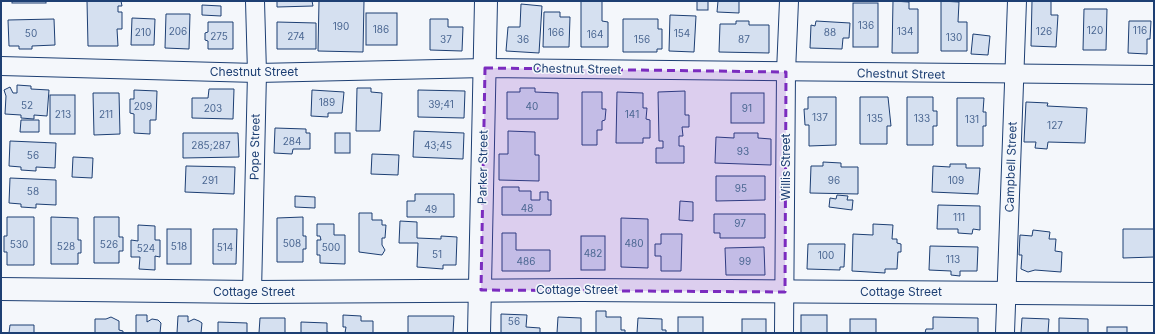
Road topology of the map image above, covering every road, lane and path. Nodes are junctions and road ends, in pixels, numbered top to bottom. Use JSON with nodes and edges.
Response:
{"nodes":[{"id":1,"x":255,"y":1,"type":"edge"},
{"id":2,"x":486,"y":1,"type":"edge"},
{"id":3,"x":789,"y":1,"type":"edge"},
{"id":4,"x":1017,"y":1,"type":"edge"},
{"id":5,"x":1,"y":66,"type":"edge"},
{"id":6,"x":485,"y":68,"type":"junction"},
{"id":7,"x":786,"y":72,"type":"junction"},
{"id":8,"x":257,"y":73,"type":"junction"},
{"id":9,"x":1014,"y":75,"type":"junction"},
{"id":10,"x":1154,"y":75,"type":"edge"},
{"id":11,"x":1,"y":290,"type":"edge"},
{"id":12,"x":481,"y":290,"type":"junction"},
{"id":13,"x":252,"y":292,"type":"junction"},
{"id":14,"x":785,"y":292,"type":"junction"},
{"id":15,"x":1006,"y":293,"type":"junction"},
{"id":16,"x":1154,"y":294,"type":"edge"},
{"id":17,"x":479,"y":333,"type":"edge"},
{"id":18,"x":784,"y":333,"type":"edge"},
{"id":19,"x":1004,"y":333,"type":"edge"}],
"edges":[{"from":1,"to":8,"type":"street","name":"Pope Street"},
{"from":2,"to":6,"type":"main road","name":"Parker Street"},
{"from":3,"to":7,"type":"street","name":"Willis Street"},
{"from":4,"to":9,"type":"street","name":"Campbell Street"},
{"from":5,"to":8,"type":"street","name":"Chestnut Street"},
{"from":6,"to":7,"type":"street","name":"Chestnut Street"},
{"from":6,"to":8,"type":"street","name":"Chestnut Street"},
{"from":6,"to":12,"type":"main road","name":"Parker Street"},
{"from":7,"to":9,"type":"street","name":"Chestnut Street"},
{"from":7,"to":14,"type":"street","name":"Willis Street"},
{"from":8,"to":13,"type":"street","name":"Pope Street"},
{"from":9,"to":10,"type":"street","name":"Chestnut Street"},
{"from":9,"to":15,"type":"street","name":"Campbell Street"},
{"from":11,"to":13,"type":"main road","name":"Cottage Street"},
{"from":12,"to":13,"type":"main road","name":"Cottage Street"},
{"from":12,"to":14,"type":"main road","name":"Cottage Street"},
{"from":12,"to":17,"type":"main road","name":"Parker Street"},
{"from":14,"to":15,"type":"main road","name":"Cottage Street"},
{"from":14,"to":18,"type":"street","name":"Willis Street"},
{"from":15,"to":16,"type":"main road","name":"Cottage Street"},
{"from":15,"to":19,"type":"street","name":"Campbell Street"}]}
